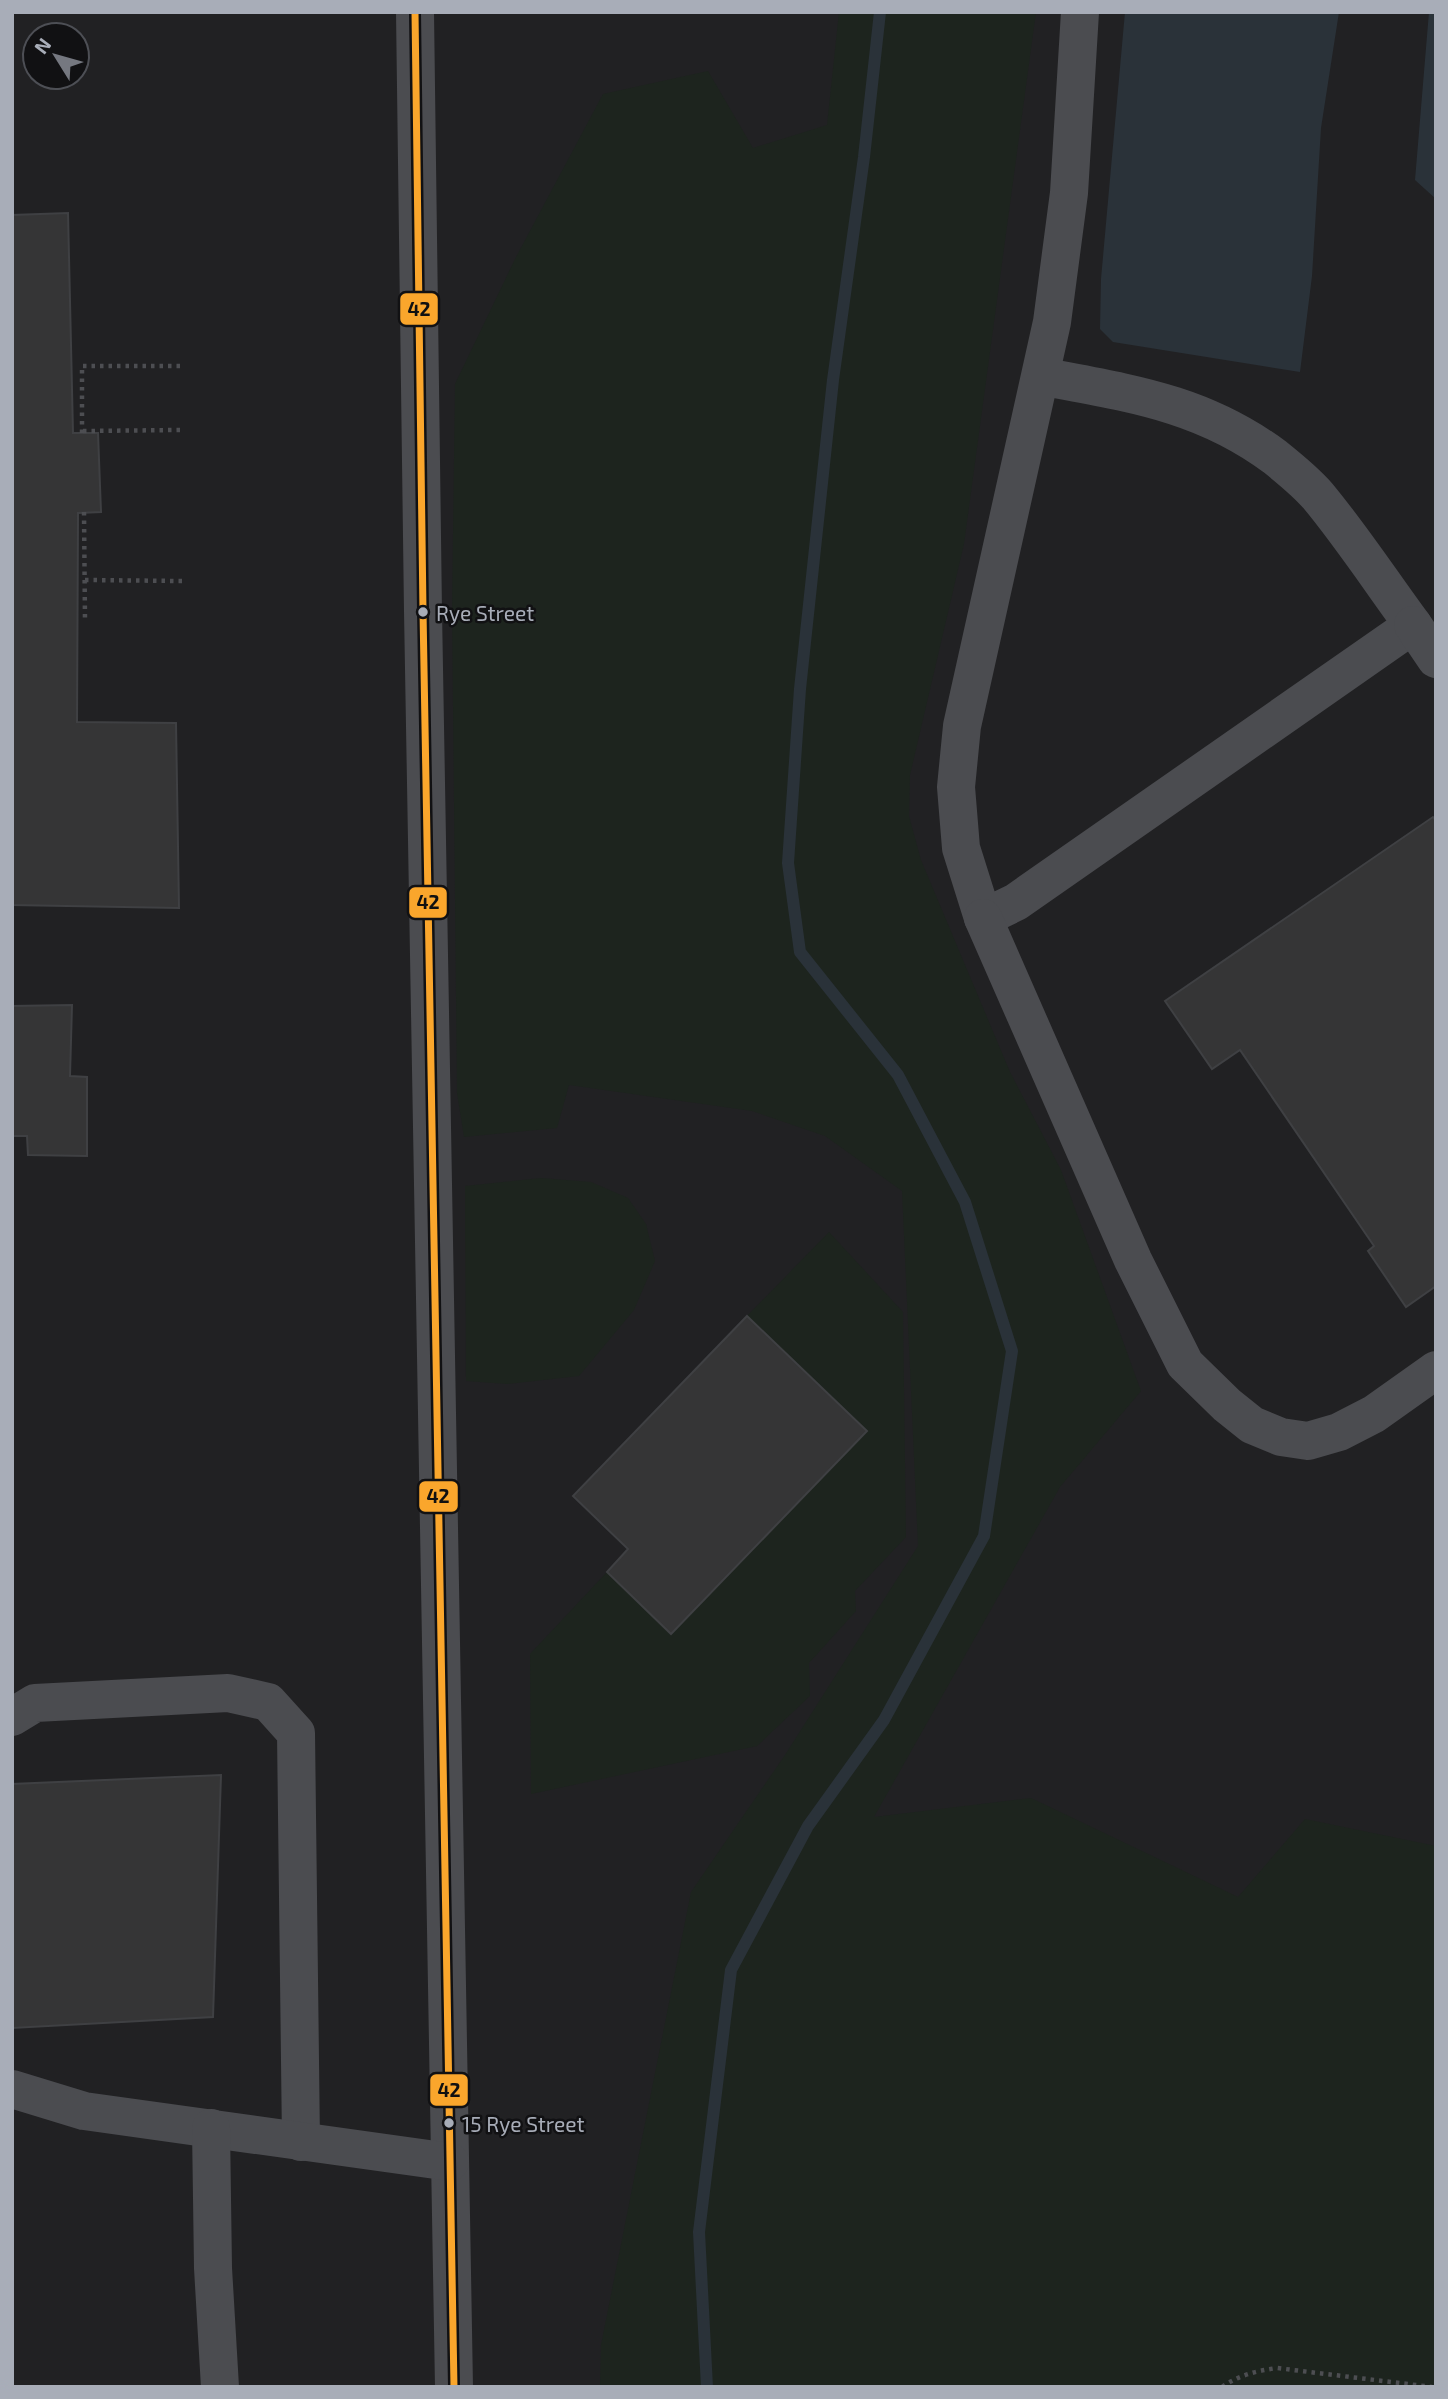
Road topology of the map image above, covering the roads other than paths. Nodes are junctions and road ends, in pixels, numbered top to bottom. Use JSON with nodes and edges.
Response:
{"nodes":[{"id":1,"x":415,"y":12,"type":"edge"},
{"id":2,"x":1080,"y":12,"type":"edge"},
{"id":3,"x":1040,"y":376,"type":"junction"},
{"id":4,"x":1413,"y":625,"type":"junction"},
{"id":5,"x":1436,"y":659,"type":"edge"},
{"id":6,"x":983,"y":918,"type":"junction"},
{"id":7,"x":1436,"y":1370,"type":"edge"},
{"id":8,"x":12,"y":1717,"type":"edge"},
{"id":9,"x":12,"y":2089,"type":"edge"},
{"id":10,"x":211,"y":2128,"type":"junction"},
{"id":11,"x":301,"y":2142,"type":"junction"},
{"id":12,"x":450,"y":2162,"type":"junction"},
{"id":13,"x":220,"y":2387,"type":"edge"},
{"id":14,"x":454,"y":2387,"type":"edge"}],
"edges":[{"from":1,"to":12,"type":"street"},
{"from":2,"to":3,"type":"street"},
{"from":3,"to":4,"type":"street"},
{"from":3,"to":6,"type":"street"},
{"from":4,"to":5,"type":"street"},
{"from":4,"to":6,"type":"street"},
{"from":6,"to":7,"type":"street"},
{"from":8,"to":11,"type":"street"},
{"from":9,"to":10,"type":"street"},
{"from":10,"to":11,"type":"street"},
{"from":10,"to":13,"type":"street"},
{"from":11,"to":12,"type":"street"},
{"from":12,"to":14,"type":"street"}]}
